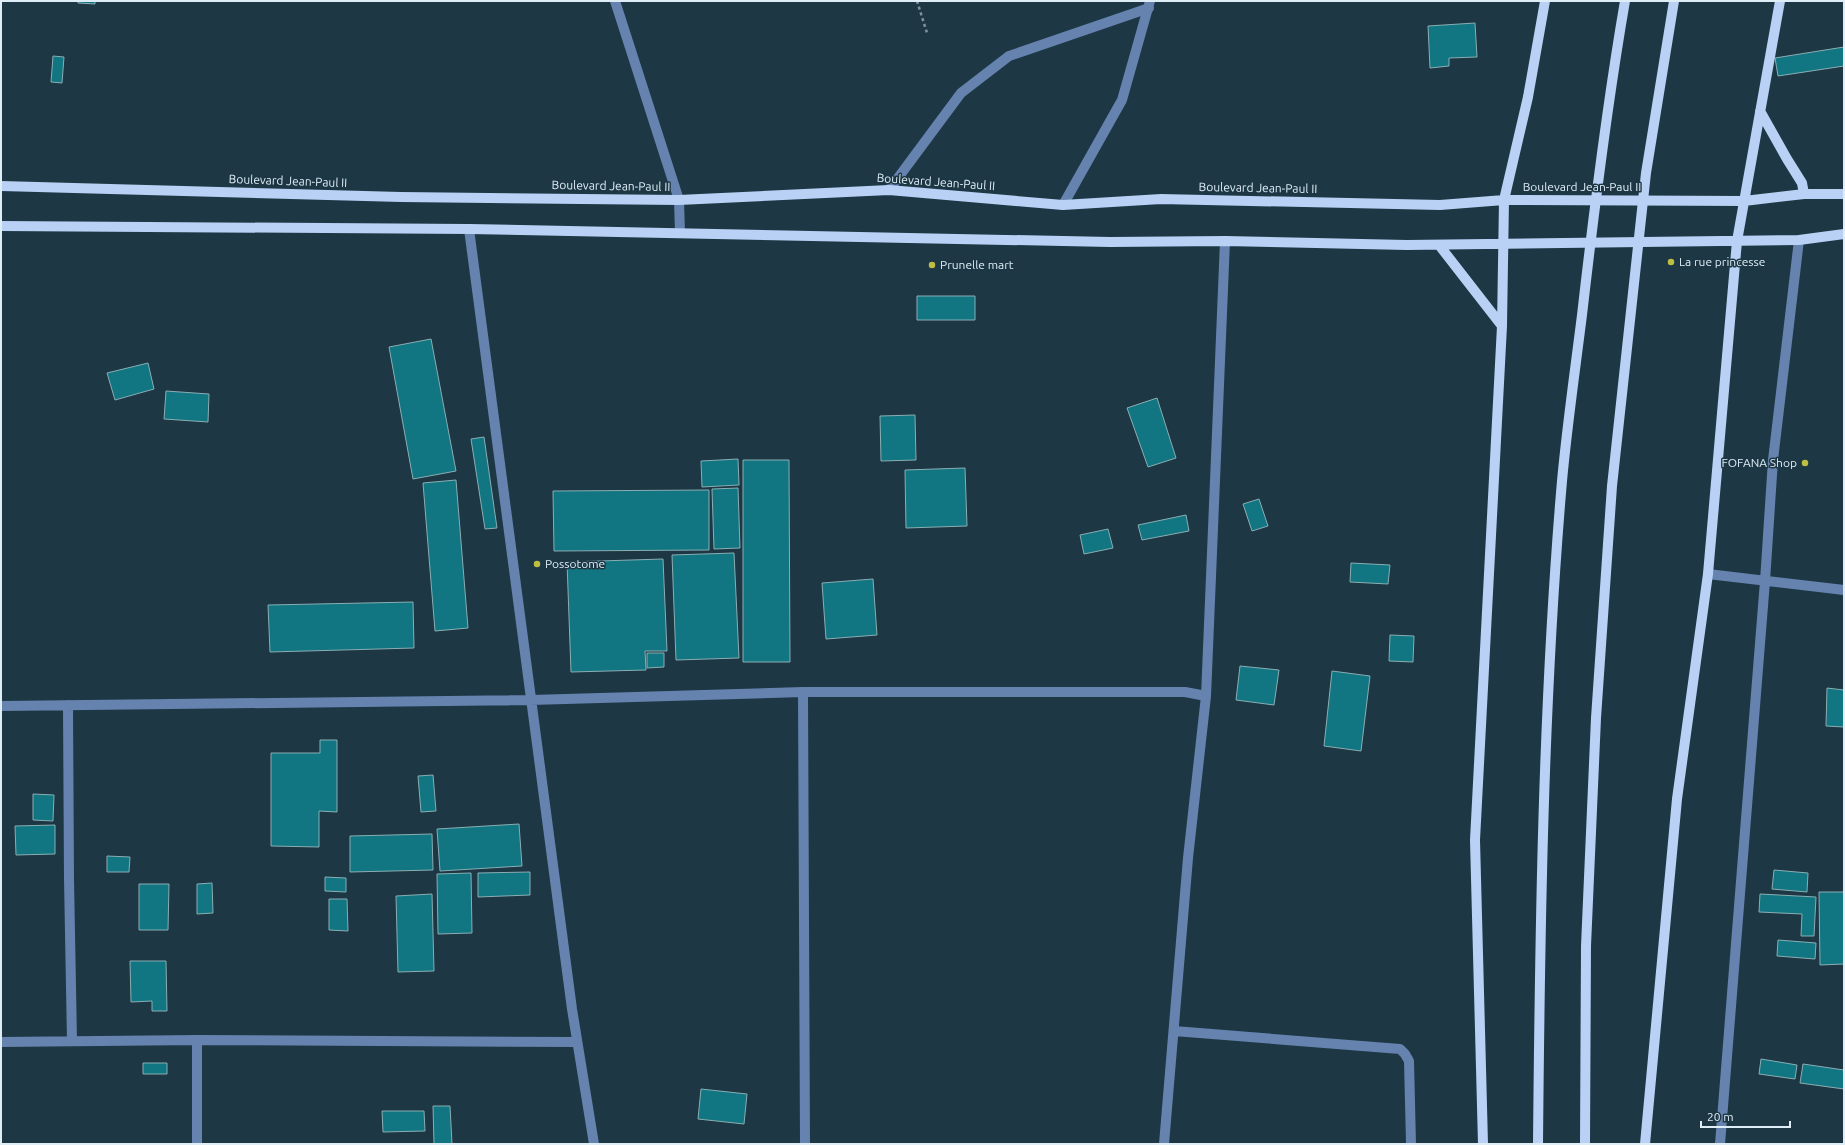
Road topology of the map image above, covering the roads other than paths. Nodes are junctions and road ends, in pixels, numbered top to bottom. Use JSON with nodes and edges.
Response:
{"nodes":[{"id":1,"x":615,"y":1,"type":"edge"},
{"id":2,"x":1546,"y":1,"type":"edge"},
{"id":3,"x":1625,"y":1,"type":"edge"},
{"id":4,"x":1674,"y":1,"type":"edge"},
{"id":5,"x":1780,"y":1,"type":"edge"},
{"id":6,"x":1150,"y":5,"type":"edge"},
{"id":7,"x":1760,"y":111,"type":"junction"},
{"id":8,"x":1,"y":186,"type":"edge"},
{"id":9,"x":889,"y":190,"type":"junction"},
{"id":10,"x":1804,"y":194,"type":"junction"},
{"id":11,"x":1844,"y":194,"type":"edge"},
{"id":12,"x":679,"y":200,"type":"junction"},
{"id":13,"x":1504,"y":200,"type":"junction"},
{"id":14,"x":1744,"y":201,"type":"junction"},
{"id":15,"x":1064,"y":205,"type":"junction"},
{"id":16,"x":1,"y":226,"type":"edge"},
{"id":17,"x":469,"y":229,"type":"junction"},
{"id":18,"x":680,"y":233,"type":"junction"},
{"id":19,"x":1844,"y":234,"type":"edge"},
{"id":20,"x":1799,"y":240,"type":"junction"},
{"id":21,"x":1225,"y":241,"type":"junction"},
{"id":22,"x":1737,"y":241,"type":"junction"},
{"id":23,"x":1502,"y":244,"type":"junction"},
{"id":24,"x":1439,"y":245,"type":"junction"},
{"id":25,"x":1502,"y":326,"type":"junction"},
{"id":26,"x":1708,"y":574,"type":"junction"},
{"id":27,"x":1765,"y":580,"type":"junction"},
{"id":28,"x":1844,"y":590,"type":"edge"},
{"id":29,"x":803,"y":692,"type":"junction"},
{"id":30,"x":1206,"y":696,"type":"junction"},
{"id":31,"x":531,"y":700,"type":"junction"},
{"id":32,"x":68,"y":705,"type":"junction"},
{"id":33,"x":1,"y":706,"type":"edge"},
{"id":34,"x":1174,"y":1030,"type":"junction"},
{"id":35,"x":197,"y":1040,"type":"junction"},
{"id":36,"x":72,"y":1041,"type":"junction"},
{"id":37,"x":1,"y":1042,"type":"edge"},
{"id":38,"x":577,"y":1042,"type":"junction"},
{"id":39,"x":198,"y":1144,"type":"edge"},
{"id":40,"x":594,"y":1144,"type":"edge"},
{"id":41,"x":805,"y":1144,"type":"edge"},
{"id":42,"x":1164,"y":1144,"type":"edge"},
{"id":43,"x":1411,"y":1144,"type":"edge"},
{"id":44,"x":1483,"y":1144,"type":"edge"},
{"id":45,"x":1538,"y":1144,"type":"edge"},
{"id":46,"x":1585,"y":1144,"type":"edge"},
{"id":47,"x":1645,"y":1144,"type":"edge"},
{"id":48,"x":1720,"y":1144,"type":"edge"}],
"edges":[{"from":1,"to":12,"type":"street"},
{"from":2,"to":13,"type":"main road"},
{"from":3,"to":45,"type":"main road","bridge":true},
{"from":4,"to":46,"type":"main road","bridge":true},
{"from":5,"to":7,"type":"main road"},
{"from":6,"to":9,"type":"street"},
{"from":6,"to":15,"type":"street"},
{"from":7,"to":10,"type":"main road"},
{"from":7,"to":14,"type":"main road"},
{"from":8,"to":12,"type":"main road","name":"Boulevard Jean-Paul II"},
{"from":9,"to":12,"type":"main road","name":"Boulevard Jean-Paul II"},
{"from":9,"to":15,"type":"main road","name":"Boulevard Jean-Paul II"},
{"from":10,"to":11,"type":"main road","name":"Boulevard Jean-Paul II"},
{"from":10,"to":14,"type":"main road","name":"Boulevard Jean-Paul II"},
{"from":12,"to":18,"type":"street"},
{"from":13,"to":14,"type":"main road","name":"Boulevard Jean-Paul II"},
{"from":13,"to":15,"type":"main road","name":"Boulevard Jean-Paul II"},
{"from":13,"to":23,"type":"main road"},
{"from":14,"to":22,"type":"main road"},
{"from":16,"to":17,"type":"main road"},
{"from":17,"to":18,"type":"main road"},
{"from":17,"to":31,"type":"street"},
{"from":18,"to":21,"type":"main road"},
{"from":19,"to":20,"type":"main road"},
{"from":20,"to":22,"type":"main road"},
{"from":20,"to":27,"type":"street"},
{"from":21,"to":24,"type":"main road"},
{"from":21,"to":30,"type":"street"},
{"from":22,"to":23,"type":"main road"},
{"from":22,"to":26,"type":"main road"},
{"from":23,"to":24,"type":"main road"},
{"from":23,"to":25,"type":"main road"},
{"from":24,"to":25,"type":"main road"},
{"from":25,"to":44,"type":"main road"},
{"from":26,"to":27,"type":"street"},
{"from":26,"to":47,"type":"main road"},
{"from":27,"to":28,"type":"street"},
{"from":27,"to":48,"type":"street"},
{"from":29,"to":30,"type":"street"},
{"from":29,"to":31,"type":"street"},
{"from":29,"to":41,"type":"street"},
{"from":30,"to":34,"type":"street"},
{"from":31,"to":32,"type":"street"},
{"from":31,"to":38,"type":"street"},
{"from":32,"to":33,"type":"street"},
{"from":32,"to":36,"type":"street"},
{"from":34,"to":42,"type":"street"},
{"from":34,"to":43,"type":"street"},
{"from":35,"to":36,"type":"street"},
{"from":35,"to":38,"type":"street"},
{"from":35,"to":39,"type":"street"},
{"from":36,"to":37,"type":"street"},
{"from":38,"to":40,"type":"street"}]}
